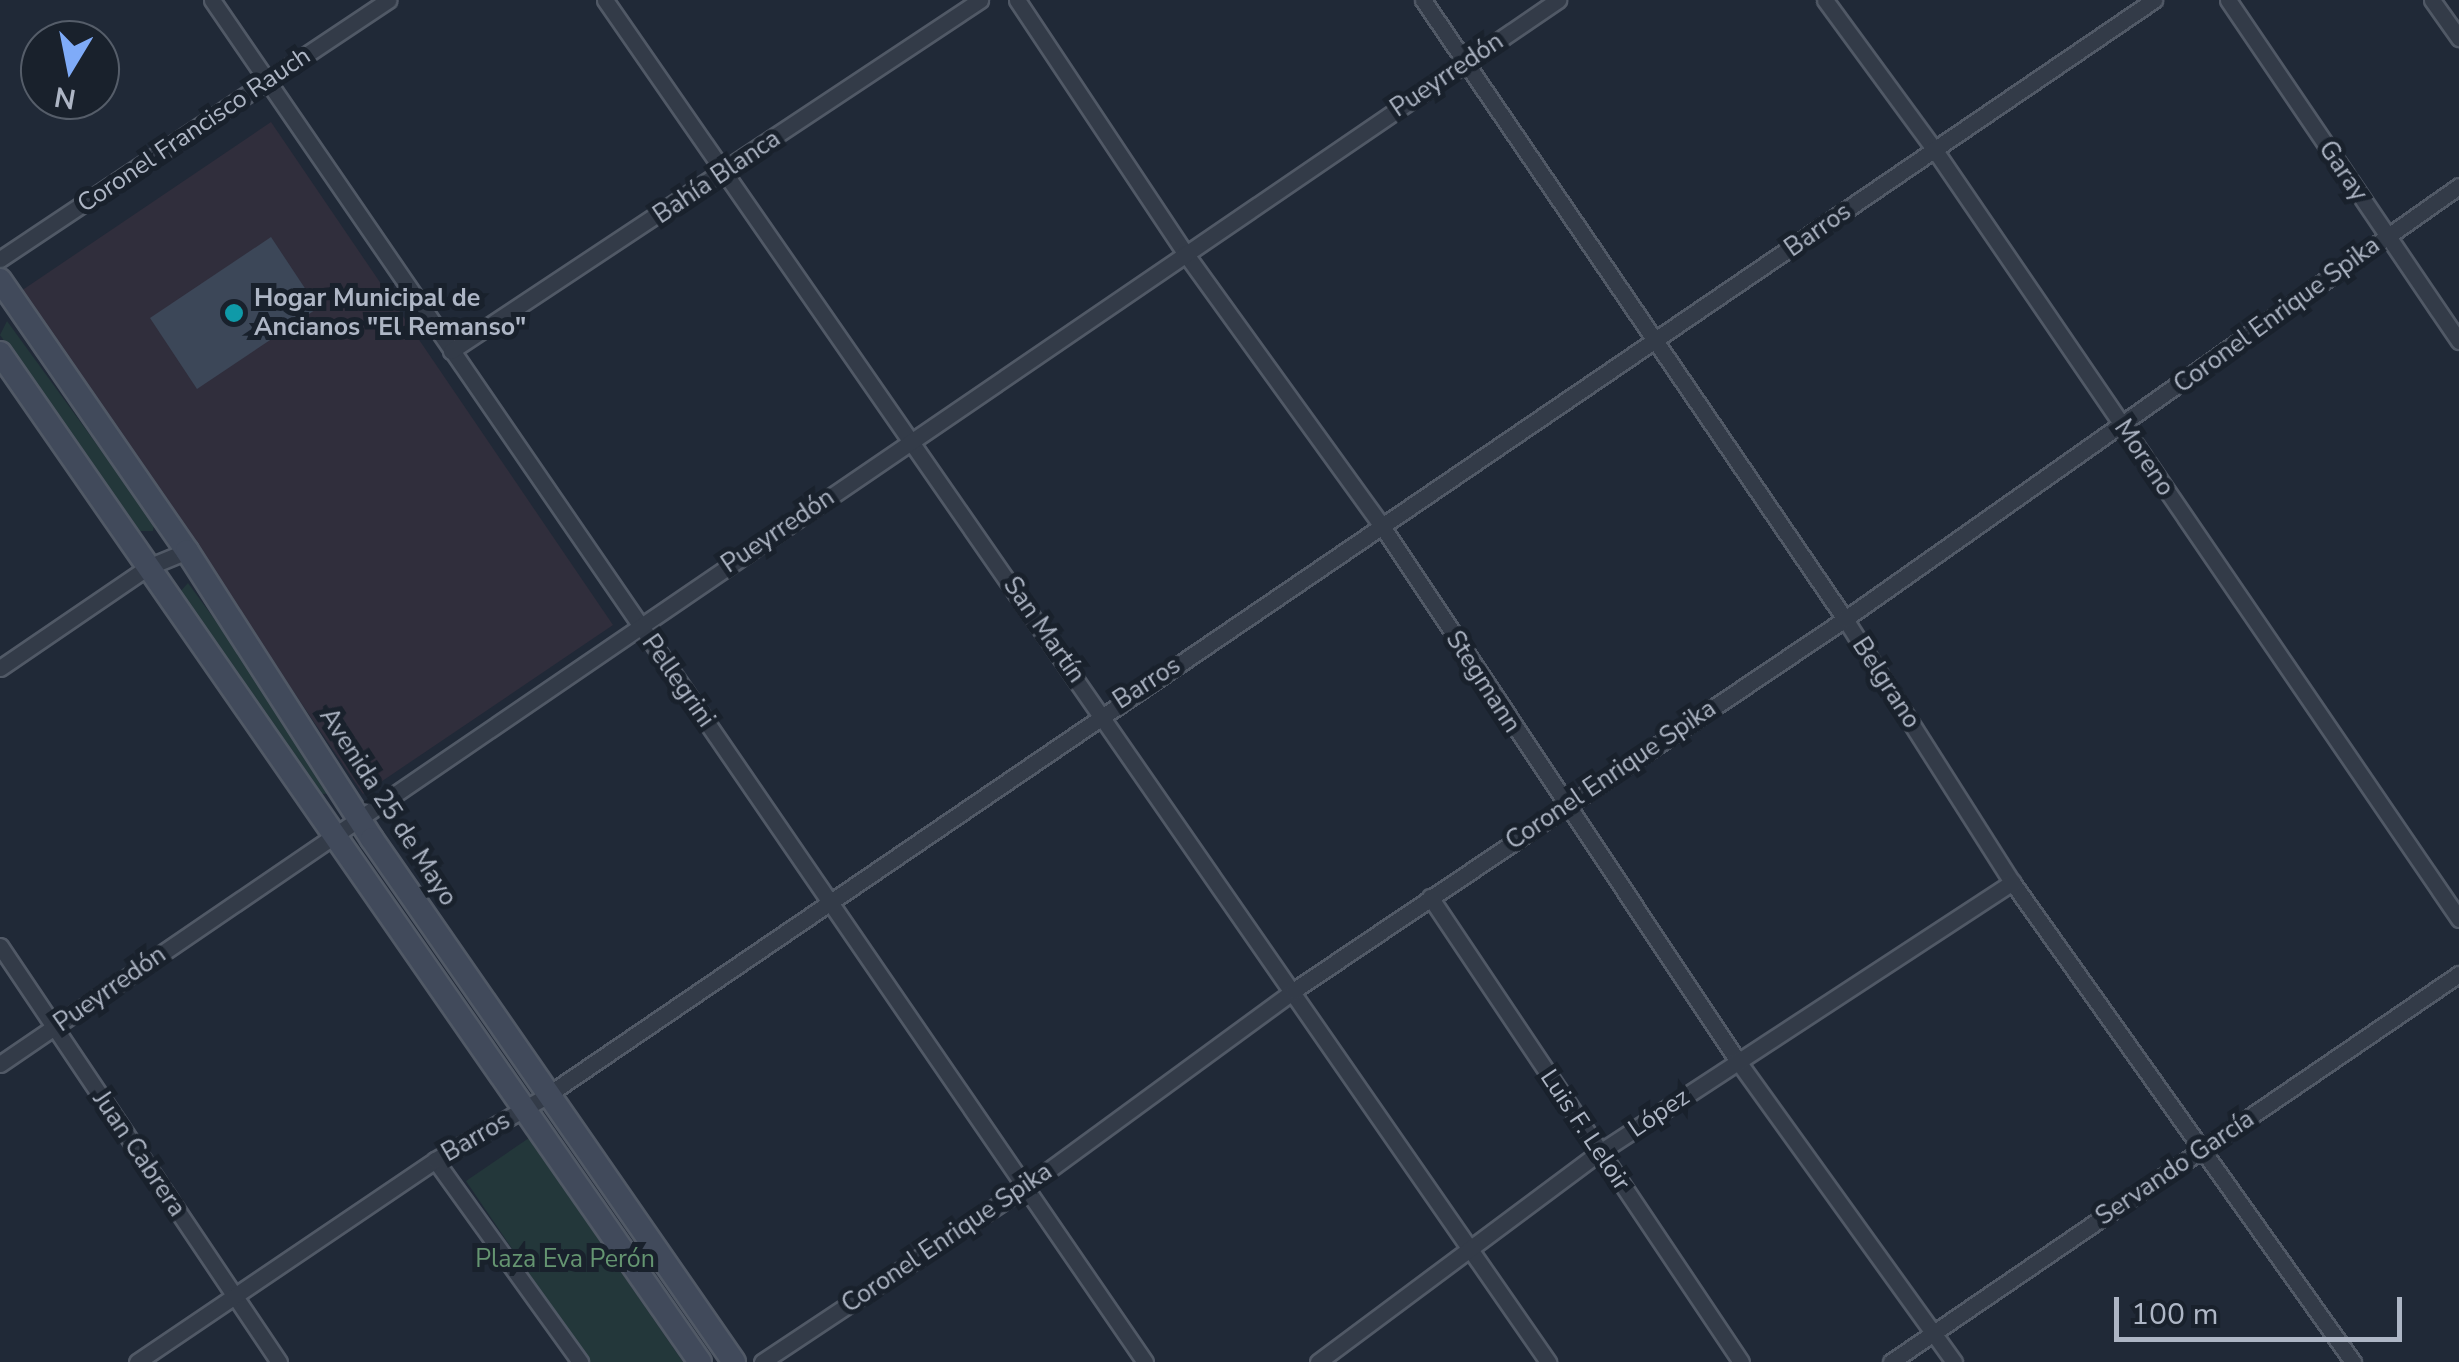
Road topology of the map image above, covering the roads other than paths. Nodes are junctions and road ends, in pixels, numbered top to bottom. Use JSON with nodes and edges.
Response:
{"nodes":[{"id":1,"x":212,"y":0,"type":"edge"},
{"id":2,"x":388,"y":0,"type":"edge"},
{"id":3,"x":604,"y":0,"type":"edge"},
{"id":4,"x":980,"y":0,"type":"edge"},
{"id":5,"x":1017,"y":0,"type":"edge"},
{"id":6,"x":1423,"y":0,"type":"edge"},
{"id":7,"x":1558,"y":0,"type":"edge"},
{"id":8,"x":1825,"y":0,"type":"edge"},
{"id":9,"x":2154,"y":0,"type":"edge"},
{"id":10,"x":2228,"y":0,"type":"edge"},
{"id":11,"x":2432,"y":0,"type":"edge"},
{"id":12,"x":2459,"y":38,"type":"edge"},
{"id":13,"x":1467,"y":62,"type":"junction"},
{"id":14,"x":268,"y":83,"type":"junction"},
{"id":15,"x":1934,"y":149,"type":"junction"},
{"id":16,"x":724,"y":172,"type":"junction"},
{"id":17,"x":2459,"y":186,"type":"edge"},
{"id":18,"x":2387,"y":236,"type":"junction"},
{"id":19,"x":1185,"y":253,"type":"junction"},
{"id":20,"x":0,"y":259,"type":"edge"},
{"id":21,"x":0,"y":280,"type":"edge"},
{"id":22,"x":2459,"y":341,"type":"edge"},
{"id":23,"x":1657,"y":344,"type":"junction"},
{"id":24,"x":451,"y":351,"type":"junction"},
{"id":25,"x":0,"y":353,"type":"edge"},
{"id":26,"x":2122,"y":426,"type":"junction"},
{"id":27,"x":910,"y":441,"type":"junction"},
{"id":28,"x":1384,"y":529,"type":"junction"},
{"id":29,"x":188,"y":551,"type":"junction"},
{"id":30,"x":148,"y":567,"type":"junction"},
{"id":31,"x":1844,"y":619,"type":"junction"},
{"id":32,"x":639,"y":625,"type":"junction"},
{"id":33,"x":0,"y":668,"type":"edge"},
{"id":34,"x":1102,"y":712,"type":"junction"},
{"id":35,"x":1564,"y":807,"type":"junction"},
{"id":36,"x":361,"y":815,"type":"junction"},
{"id":37,"x":330,"y":832,"type":"junction"},
{"id":38,"x":2012,"y":882,"type":"junction"},
{"id":39,"x":1430,"y":897,"type":"junction"},
{"id":40,"x":829,"y":899,"type":"junction"},
{"id":41,"x":2459,"y":919,"type":"edge"},
{"id":42,"x":0,"y":946,"type":"edge"},
{"id":43,"x":2459,"y":974,"type":"edge"},
{"id":44,"x":1293,"y":991,"type":"junction"},
{"id":45,"x":54,"y":1028,"type":"junction"},
{"id":46,"x":1737,"y":1060,"type":"junction"},
{"id":47,"x":0,"y":1064,"type":"edge"},
{"id":48,"x":548,"y":1094,"type":"junction"},
{"id":49,"x":524,"y":1109,"type":"junction"},
{"id":50,"x":2202,"y":1149,"type":"junction"},
{"id":51,"x":1600,"y":1152,"type":"junction"},
{"id":52,"x":435,"y":1160,"type":"junction"},
{"id":53,"x":1027,"y":1186,"type":"junction"},
{"id":54,"x":1470,"y":1250,"type":"junction"},
{"id":55,"x":234,"y":1295,"type":"junction"},
{"id":56,"x":1934,"y":1332,"type":"junction"},
{"id":57,"x":138,"y":1362,"type":"edge"},
{"id":58,"x":279,"y":1362,"type":"edge"},
{"id":59,"x":580,"y":1362,"type":"edge"},
{"id":60,"x":700,"y":1362,"type":"edge"},
{"id":61,"x":734,"y":1362,"type":"edge"},
{"id":62,"x":762,"y":1362,"type":"edge"},
{"id":63,"x":1144,"y":1362,"type":"edge"},
{"id":64,"x":1318,"y":1362,"type":"edge"},
{"id":65,"x":1548,"y":1362,"type":"edge"},
{"id":66,"x":1741,"y":1362,"type":"edge"},
{"id":67,"x":1891,"y":1362,"type":"edge"},
{"id":68,"x":1954,"y":1362,"type":"edge"},
{"id":69,"x":2353,"y":1362,"type":"edge"}],
"edges":[{"from":1,"to":14,"type":"street","name":"Pellegrini"},
{"from":2,"to":14,"type":"street","name":"Coronel Francisco Rauch"},
{"from":3,"to":16,"type":"street","name":"San Martín"},
{"from":4,"to":16,"type":"street","name":"Bahía Blanca"},
{"from":5,"to":19,"type":"street","name":"Stegmann"},
{"from":6,"to":13,"type":"street","name":"Belgrano"},
{"from":7,"to":13,"type":"street","name":"Pueyrredón"},
{"from":8,"to":15,"type":"street","name":"Moreno"},
{"from":9,"to":15,"type":"street","name":"Barros"},
{"from":10,"to":18,"type":"street","name":"Garay"},
{"from":11,"to":12,"type":"street"},
{"from":13,"to":19,"type":"street","name":"Pueyrredón"},
{"from":13,"to":23,"type":"street","name":"Belgrano"},
{"from":14,"to":20,"type":"street","name":"Coronel Francisco Rauch"},
{"from":14,"to":24,"type":"street","name":"Pellegrini"},
{"from":15,"to":23,"type":"street","name":"Barros"},
{"from":15,"to":26,"type":"street","name":"Moreno"},
{"from":16,"to":24,"type":"street","name":"Bahía Blanca"},
{"from":16,"to":27,"type":"street","name":"San Martín"},
{"from":17,"to":18,"type":"street","name":"Coronel Enrique Spika"},
{"from":18,"to":22,"type":"street","name":"Garay"},
{"from":18,"to":26,"type":"street","name":"Coronel Enrique Spika"},
{"from":19,"to":27,"type":"street","name":"Pueyrredón"},
{"from":19,"to":28,"type":"street","name":"Stegmann"},
{"from":21,"to":29,"type":"main road","name":"Avenida 25 de Mayo"},
{"from":23,"to":28,"type":"street","name":"Barros"},
{"from":23,"to":31,"type":"street","name":"Belgrano"},
{"from":24,"to":32,"type":"street","name":"Pellegrini"},
{"from":25,"to":30,"type":"main road"},
{"from":26,"to":31,"type":"street","name":"Coronel Enrique Spika"},
{"from":26,"to":41,"type":"street","name":"Moreno"},
{"from":27,"to":32,"type":"street","name":"Pueyrredón"},
{"from":27,"to":34,"type":"street","name":"San Martín"},
{"from":28,"to":34,"type":"street","name":"Barros"},
{"from":28,"to":35,"type":"street","name":"Stegmann"},
{"from":29,"to":30,"type":"street"},
{"from":29,"to":36,"type":"main road","name":"Avenida 25 de Mayo"},
{"from":30,"to":33,"type":"street"},
{"from":30,"to":37,"type":"main road"},
{"from":31,"to":35,"type":"street","name":"Coronel Enrique Spika"},
{"from":31,"to":38,"type":"street","name":"Belgrano"},
{"from":32,"to":36,"type":"street","name":"Pueyrredón"},
{"from":32,"to":40,"type":"street","name":"Pellegrini"},
{"from":34,"to":40,"type":"street","name":"Barros"},
{"from":34,"to":44,"type":"street","name":"San Martín"},
{"from":35,"to":39,"type":"street","name":"Coronel Enrique Spika"},
{"from":35,"to":46,"type":"street","name":"Stegmann"},
{"from":36,"to":37,"type":"street","name":"Pueyrredón"},
{"from":36,"to":48,"type":"main road","name":"Avenida 25 de Mayo"},
{"from":37,"to":45,"type":"street","name":"Pueyrredón"},
{"from":37,"to":49,"type":"main road"},
{"from":38,"to":46,"type":"street","name":"López"},
{"from":38,"to":50,"type":"street","name":"Belgrano"},
{"from":39,"to":44,"type":"street","name":"Coronel Enrique Spika"},
{"from":39,"to":51,"type":"street","name":"Luis F. Leloir"},
{"from":40,"to":48,"type":"street","name":"Barros"},
{"from":40,"to":53,"type":"street","name":"Pellegrini"},
{"from":42,"to":45,"type":"street","name":"Juan Cabrera"},
{"from":43,"to":50,"type":"street","name":"Servando García"},
{"from":44,"to":53,"type":"street","name":"Coronel Enrique Spika"},
{"from":44,"to":54,"type":"street","name":"San Martín"},
{"from":45,"to":47,"type":"street","name":"Pueyrredón"},
{"from":45,"to":55,"type":"street","name":"Juan Cabrera"},
{"from":46,"to":51,"type":"street","name":"López"},
{"from":46,"to":56,"type":"street","name":"Stegmann"},
{"from":48,"to":49,"type":"street","name":"Barros"},
{"from":48,"to":61,"type":"main road","name":"Avenida 25 de Mayo"},
{"from":49,"to":52,"type":"street","name":"Barros"},
{"from":49,"to":60,"type":"main road"},
{"from":50,"to":56,"type":"street","name":"Servando García"},
{"from":50,"to":69,"type":"street","name":"Belgrano"},
{"from":51,"to":54,"type":"street","name":"López"},
{"from":51,"to":66,"type":"street","name":"Luis F. Leloir"},
{"from":52,"to":55,"type":"street","name":"Barros"},
{"from":52,"to":59,"type":"street"},
{"from":53,"to":62,"type":"street","name":"Coronel Enrique Spika"},
{"from":53,"to":63,"type":"street","name":"Pellegrini"},
{"from":54,"to":64,"type":"street","name":"López"},
{"from":54,"to":65,"type":"street","name":"San Martín"},
{"from":55,"to":57,"type":"street","name":"Barros"},
{"from":55,"to":58,"type":"street","name":"Juan Cabrera"},
{"from":56,"to":67,"type":"street","name":"Servando García"},
{"from":56,"to":68,"type":"street","name":"Stegmann"}]}
